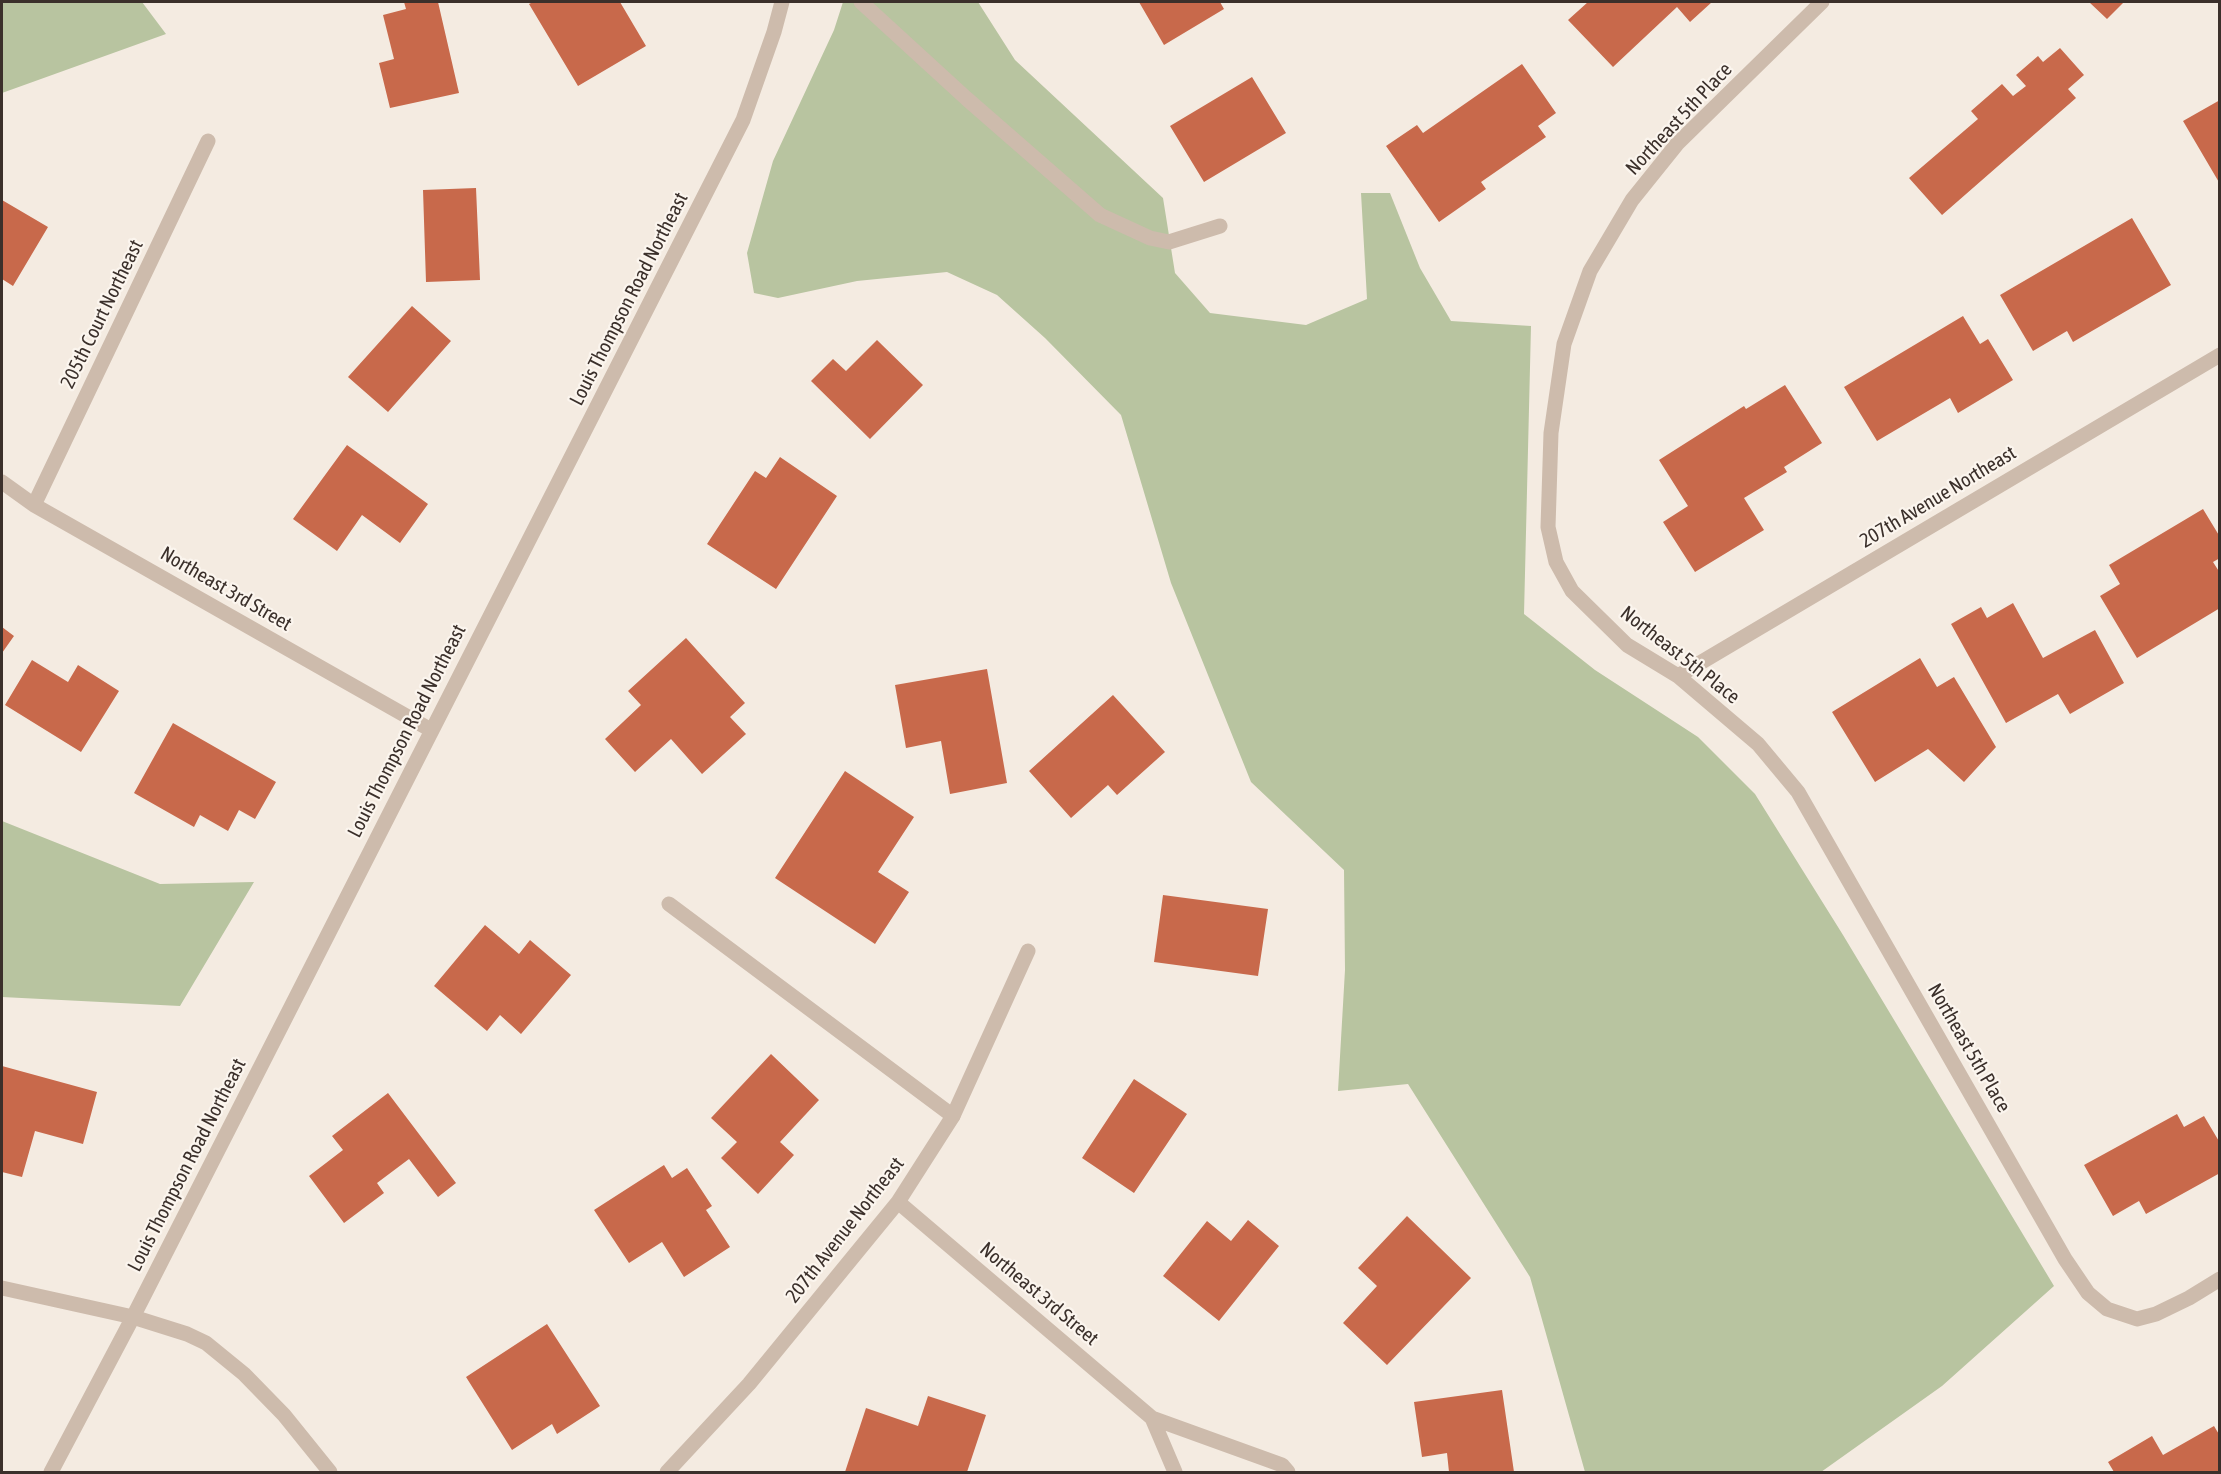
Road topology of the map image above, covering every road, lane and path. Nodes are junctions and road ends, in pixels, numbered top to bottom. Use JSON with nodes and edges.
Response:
{"nodes":[{"id":1,"x":782,"y":2,"type":"edge"},
{"id":2,"x":861,"y":2,"type":"edge"},
{"id":3,"x":1822,"y":2,"type":"edge"},
{"id":4,"x":208,"y":141,"type":"dead end"},
{"id":5,"x":1220,"y":226,"type":"dead end"},
{"id":6,"x":2220,"y":355,"type":"edge"},
{"id":7,"x":2,"y":482,"type":"edge"},
{"id":8,"x":34,"y":505,"type":"junction"},
{"id":9,"x":1678,"y":675,"type":"junction"},
{"id":10,"x":431,"y":730,"type":"junction"},
{"id":11,"x":669,"y":904,"type":"dead end"},
{"id":12,"x":1028,"y":951,"type":"dead end"},
{"id":13,"x":953,"y":1116,"type":"junction"},
{"id":14,"x":898,"y":1202,"type":"junction"},
{"id":15,"x":2220,"y":1279,"type":"edge"},
{"id":16,"x":2,"y":1288,"type":"edge"},
{"id":17,"x":133,"y":1317,"type":"junction"},
{"id":18,"x":1152,"y":1418,"type":"junction"},
{"id":19,"x":51,"y":1473,"type":"edge"},
{"id":20,"x":330,"y":1473,"type":"edge"},
{"id":21,"x":668,"y":1473,"type":"edge"},
{"id":22,"x":1175,"y":1473,"type":"edge"},
{"id":23,"x":1288,"y":1473,"type":"edge"}],
"edges":[{"from":1,"to":10,"type":"street","name":"Louis Thompson Road Northeast"},
{"from":2,"to":5,"type":"street"},
{"from":3,"to":9,"type":"street","name":"Northeast 5th Place"},
{"from":4,"to":8,"type":"street","name":"205th Court Northeast"},
{"from":6,"to":9,"type":"street","name":"207th Avenue Northeast"},
{"from":7,"to":8,"type":"street","name":"Northeast 3rd Street"},
{"from":8,"to":10,"type":"street","name":"Northeast 3rd Street"},
{"from":9,"to":15,"type":"street","name":"Northeast 5th Place"},
{"from":10,"to":17,"type":"street","name":"Louis Thompson Road Northeast"},
{"from":11,"to":13,"type":"street"},
{"from":12,"to":13,"type":"street","name":"207th Avenue Northeast"},
{"from":13,"to":14,"type":"street","name":"207th Avenue Northeast"},
{"from":14,"to":18,"type":"street","name":"Northeast 3rd Street"},
{"from":14,"to":21,"type":"street","name":"207th Avenue Northeast"},
{"from":16,"to":17,"type":"street"},
{"from":17,"to":19,"type":"street","name":"Louis Thompson Road Northeast"},
{"from":17,"to":20,"type":"street"},
{"from":18,"to":22,"type":"street","name":"Northeast 3rd Street"},
{"from":18,"to":23,"type":"street","name":"Northeast 3rd Street"}]}
